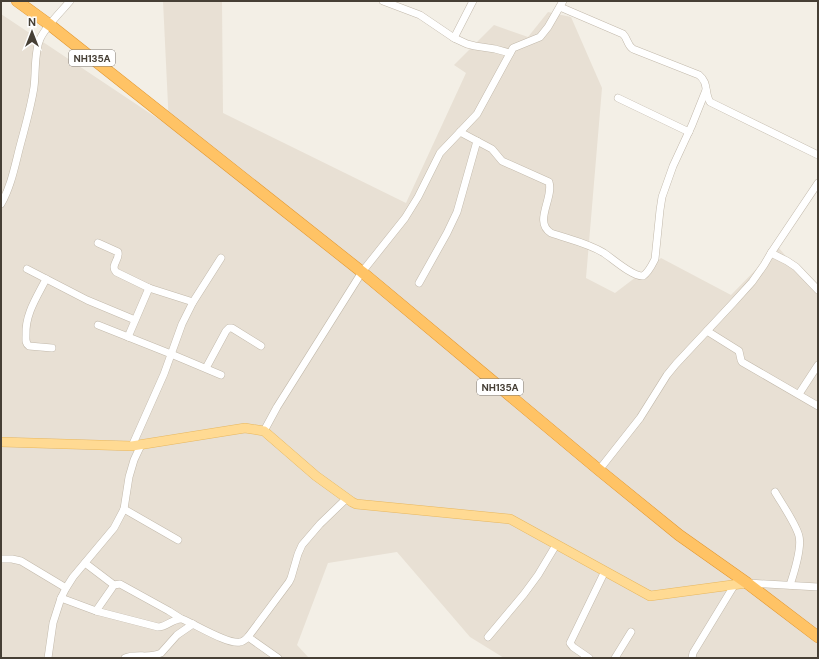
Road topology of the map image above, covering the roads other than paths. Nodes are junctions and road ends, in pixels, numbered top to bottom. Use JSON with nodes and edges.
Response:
{"nodes":[{"id":1,"x":18,"y":1,"type":"edge"},
{"id":2,"x":70,"y":1,"type":"edge"},
{"id":3,"x":383,"y":1,"type":"edge"},
{"id":4,"x":473,"y":1,"type":"edge"},
{"id":5,"x":561,"y":4,"type":"edge"},
{"id":6,"x":50,"y":25,"type":"junction"},
{"id":7,"x":454,"y":38,"type":"junction"},
{"id":8,"x":510,"y":53,"type":"junction"},
{"id":9,"x":706,"y":90,"type":"junction"},
{"id":10,"x":618,"y":98,"type":"dead end"},
{"id":11,"x":460,"y":132,"type":"junction"},
{"id":12,"x":689,"y":132,"type":"junction"},
{"id":13,"x":477,"y":141,"type":"junction"},
{"id":14,"x":818,"y":155,"type":"edge"},
{"id":15,"x":818,"y":182,"type":"edge"},
{"id":16,"x":1,"y":204,"type":"edge"},
{"id":17,"x":98,"y":243,"type":"dead end"},
{"id":18,"x":771,"y":253,"type":"junction"},
{"id":19,"x":221,"y":258,"type":"dead end"},
{"id":20,"x":27,"y":269,"type":"dead end"},
{"id":21,"x":362,"y":272,"type":"junction"},
{"id":22,"x":46,"y":279,"type":"junction"},
{"id":23,"x":419,"y":283,"type":"dead end"},
{"id":24,"x":149,"y":288,"type":"junction"},
{"id":25,"x":818,"y":290,"type":"edge"},
{"id":26,"x":193,"y":302,"type":"junction"},
{"id":27,"x":135,"y":320,"type":"junction"},
{"id":28,"x":98,"y":325,"type":"dead end"},
{"id":29,"x":707,"y":331,"type":"junction"},
{"id":30,"x":128,"y":337,"type":"junction"},
{"id":31,"x":261,"y":346,"type":"dead end"},
{"id":32,"x":52,"y":348,"type":"dead end"},
{"id":33,"x":171,"y":354,"type":"junction"},
{"id":34,"x":818,"y":365,"type":"edge"},
{"id":35,"x":206,"y":368,"type":"junction"},
{"id":36,"x":221,"y":375,"type":"dead end"},
{"id":37,"x":799,"y":394,"type":"junction"},
{"id":38,"x":818,"y":406,"type":"edge"},
{"id":39,"x":264,"y":431,"type":"junction"},
{"id":40,"x":1,"y":442,"type":"edge"},
{"id":41,"x":137,"y":446,"type":"junction"},
{"id":42,"x":599,"y":470,"type":"junction"},
{"id":43,"x":775,"y":492,"type":"dead end"},
{"id":44,"x":349,"y":500,"type":"junction"},
{"id":45,"x":124,"y":509,"type":"junction"},
{"id":46,"x":178,"y":540,"type":"dead end"},
{"id":47,"x":556,"y":545,"type":"junction"},
{"id":48,"x":1,"y":559,"type":"edge"},
{"id":49,"x":85,"y":563,"type":"junction"},
{"id":50,"x":605,"y":571,"type":"junction"},
{"id":51,"x":748,"y":583,"type":"junction"},
{"id":52,"x":736,"y":584,"type":"junction"},
{"id":53,"x":114,"y":585,"type":"junction"},
{"id":54,"x":790,"y":585,"type":"junction"},
{"id":55,"x":818,"y":587,"type":"edge"},
{"id":56,"x":66,"y":588,"type":"junction"},
{"id":57,"x":62,"y":598,"type":"junction"},
{"id":58,"x":96,"y":611,"type":"junction"},
{"id":59,"x":180,"y":618,"type":"junction"},
{"id":60,"x":193,"y":624,"type":"junction"},
{"id":61,"x":631,"y":632,"type":"dead end"},
{"id":62,"x":248,"y":637,"type":"junction"},
{"id":63,"x":488,"y":637,"type":"dead end"},
{"id":64,"x":818,"y":637,"type":"edge"},
{"id":65,"x":48,"y":658,"type":"edge"},
{"id":66,"x":125,"y":658,"type":"edge"},
{"id":67,"x":278,"y":658,"type":"edge"},
{"id":68,"x":590,"y":658,"type":"edge"},
{"id":69,"x":615,"y":658,"type":"edge"},
{"id":70,"x":692,"y":658,"type":"edge"}],
"edges":[{"from":1,"to":6,"type":"highway","number":"NH135A"},
{"from":2,"to":6,"type":"street"},
{"from":3,"to":7,"type":"street"},
{"from":4,"to":7,"type":"street"},
{"from":5,"to":8,"type":"street"},
{"from":5,"to":9,"type":"street"},
{"from":6,"to":16,"type":"street"},
{"from":6,"to":21,"type":"highway","number":"NH135A"},
{"from":7,"to":8,"type":"street"},
{"from":8,"to":11,"type":"street"},
{"from":9,"to":12,"type":"street"},
{"from":9,"to":14,"type":"street"},
{"from":10,"to":12,"type":"street"},
{"from":11,"to":13,"type":"street"},
{"from":11,"to":21,"type":"street"},
{"from":12,"to":13,"type":"street"},
{"from":13,"to":23,"type":"street"},
{"from":15,"to":18,"type":"street"},
{"from":17,"to":24,"type":"street"},
{"from":18,"to":25,"type":"street"},
{"from":18,"to":29,"type":"street"},
{"from":19,"to":26,"type":"street"},
{"from":20,"to":22,"type":"street"},
{"from":21,"to":39,"type":"street"},
{"from":21,"to":42,"type":"highway","number":"NH135A"},
{"from":22,"to":27,"type":"street"},
{"from":22,"to":32,"type":"street"},
{"from":24,"to":26,"type":"street"},
{"from":24,"to":27,"type":"street"},
{"from":26,"to":33,"type":"street"},
{"from":27,"to":30,"type":"street"},
{"from":28,"to":30,"type":"street"},
{"from":29,"to":37,"type":"street"},
{"from":29,"to":42,"type":"street"},
{"from":30,"to":33,"type":"street"},
{"from":31,"to":35,"type":"street"},
{"from":33,"to":35,"type":"street"},
{"from":33,"to":41,"type":"street"},
{"from":34,"to":37,"type":"street"},
{"from":35,"to":36,"type":"street"},
{"from":37,"to":38,"type":"street"},
{"from":39,"to":41,"type":"main road"},
{"from":39,"to":44,"type":"main road"},
{"from":40,"to":41,"type":"main road"},
{"from":41,"to":45,"type":"street"},
{"from":42,"to":51,"type":"highway","number":"NH135A"},
{"from":43,"to":54,"type":"street"},
{"from":44,"to":47,"type":"main road"},
{"from":44,"to":62,"type":"street"},
{"from":45,"to":46,"type":"street"},
{"from":45,"to":49,"type":"street"},
{"from":47,"to":50,"type":"main road"},
{"from":47,"to":63,"type":"street"},
{"from":48,"to":56,"type":"street"},
{"from":49,"to":53,"type":"street"},
{"from":49,"to":56,"type":"street"},
{"from":50,"to":52,"type":"main road"},
{"from":50,"to":68,"type":"street"},
{"from":51,"to":52,"type":"main road"},
{"from":51,"to":54,"type":"street"},
{"from":51,"to":64,"type":"highway","number":"NH135A"},
{"from":52,"to":70,"type":"street"},
{"from":53,"to":58,"type":"street"},
{"from":53,"to":59,"type":"street"},
{"from":54,"to":55,"type":"street"},
{"from":56,"to":57,"type":"street"},
{"from":57,"to":58,"type":"street"},
{"from":57,"to":65,"type":"street"},
{"from":58,"to":59,"type":"street"},
{"from":59,"to":60,"type":"street"},
{"from":60,"to":62,"type":"street"},
{"from":60,"to":66,"type":"street"},
{"from":61,"to":69,"type":"street"},
{"from":62,"to":67,"type":"street"}]}
